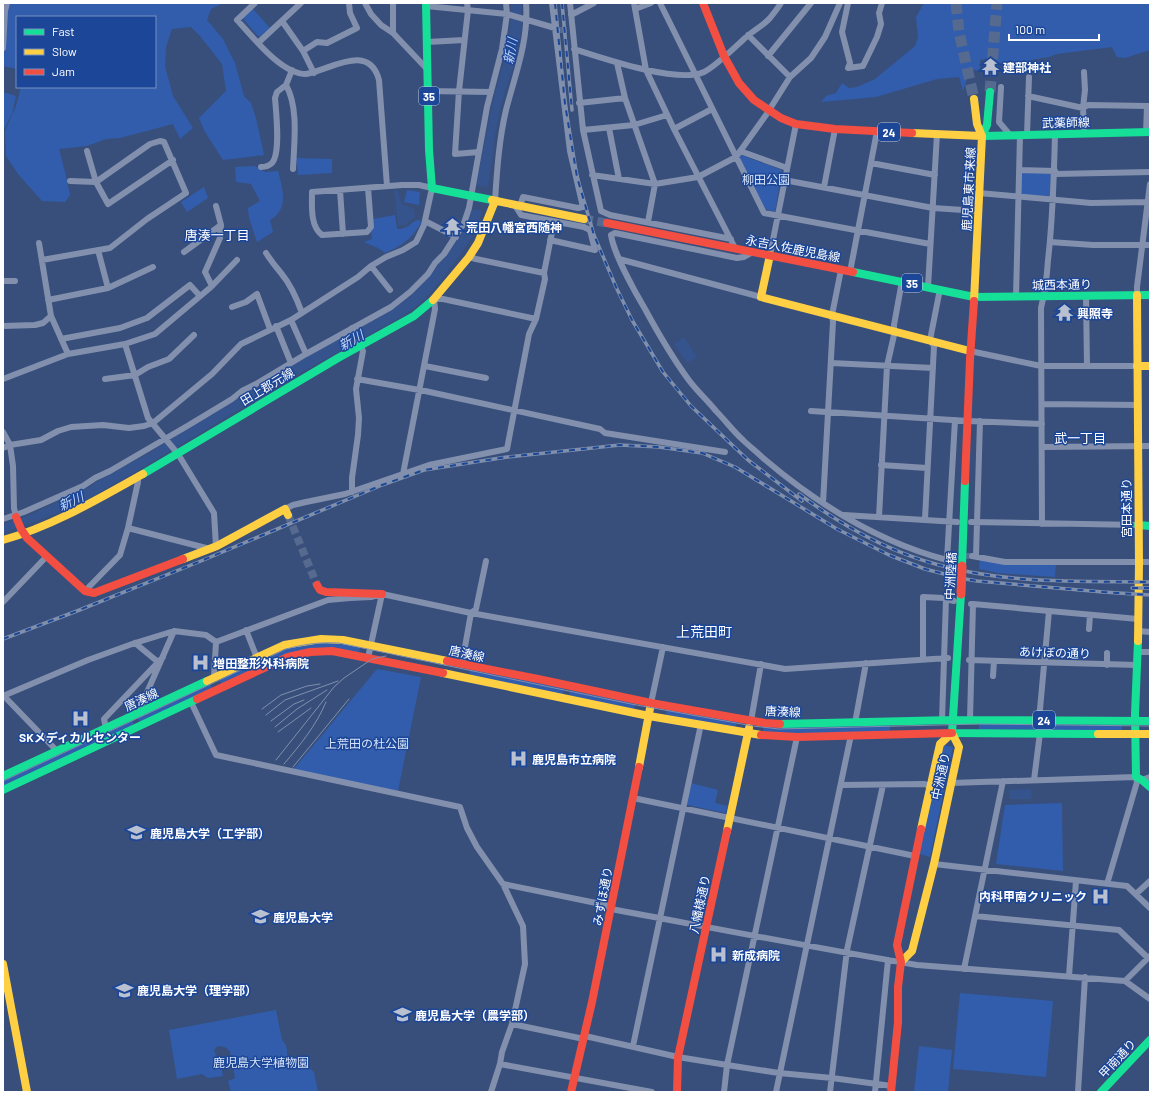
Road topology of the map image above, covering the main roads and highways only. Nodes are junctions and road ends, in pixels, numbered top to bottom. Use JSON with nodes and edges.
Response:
{"nodes":[{"id":1,"x":703,"y":3,"type":"edge"},
{"id":2,"x":426,"y":4,"type":"edge"},
{"id":3,"x":990,"y":92,"type":"tunnel mouth"},
{"id":4,"x":974,"y":99,"type":"tunnel mouth"},
{"id":5,"x":1148,"y":132,"type":"edge"},
{"id":6,"x":982,"y":136,"type":"junction"},
{"id":7,"x":495,"y":201,"type":"junction"},
{"id":8,"x":584,"y":219,"type":"tunnel mouth"},
{"id":9,"x":607,"y":223,"type":"tunnel mouth"},
{"id":10,"x":770,"y":255,"type":"junction"},
{"id":11,"x":1137,"y":296,"type":"junction"},
{"id":12,"x":1150,"y":296,"type":"edge"},
{"id":13,"x":974,"y":297,"type":"junction"},
{"id":14,"x":970,"y":350,"type":"junction"},
{"id":15,"x":1137,"y":366,"type":"junction"},
{"id":16,"x":1150,"y":366,"type":"edge"},
{"id":17,"x":968,"y":421,"type":"joint"},
{"id":18,"x":287,"y":512,"type":"road end"},
{"id":19,"x":16,"y":516,"type":"road end"},
{"id":20,"x":1138,"y":525,"type":"junction"},
{"id":21,"x":1150,"y":526,"type":"edge"},
{"id":22,"x":23,"y":532,"type":"junction"},
{"id":23,"x":3,"y":540,"type":"edge"},
{"id":24,"x":317,"y":585,"type":"tunnel mouth"},
{"id":25,"x":382,"y":594,"type":"road end"},
{"id":26,"x":651,"y":703,"type":"junction"},
{"id":27,"x":649,"y":716,"type":"junction"},
{"id":28,"x":953,"y":720,"type":"junction"},
{"id":29,"x":751,"y":721,"type":"junction"},
{"id":30,"x":1135,"y":721,"type":"junction"},
{"id":31,"x":1150,"y":721,"type":"edge"},
{"id":32,"x":749,"y":733,"type":"junction"},
{"id":33,"x":952,"y":733,"type":"junction"},
{"id":34,"x":1135,"y":734,"type":"junction"},
{"id":35,"x":1150,"y":734,"type":"edge"},
{"id":36,"x":3,"y":776,"type":"edge"},
{"id":37,"x":1143,"y":778,"type":"edge"},
{"id":38,"x":1150,"y":787,"type":"edge"},
{"id":39,"x":3,"y":790,"type":"edge"},
{"id":40,"x":901,"y":962,"type":"junction"},
{"id":41,"x":3,"y":964,"type":"edge"},
{"id":42,"x":1150,"y":1040,"type":"edge"},
{"id":43,"x":891,"y":1089,"type":"edge"},
{"id":44,"x":27,"y":1092,"type":"edge"},
{"id":45,"x":571,"y":1092,"type":"edge"},
{"id":46,"x":677,"y":1092,"type":"edge"},
{"id":47,"x":1101,"y":1092,"type":"edge"}],
"edges":[{"from":1,"to":6,"type":"main road","name":"鹿児島東市来線","number":"24"},
{"from":2,"to":7,"type":"main road","number":"35"},
{"from":3,"to":6,"type":"main road"},
{"from":4,"to":6,"type":"main road"},
{"from":5,"to":6,"type":"main road","name":"武薬師線"},
{"from":6,"to":13,"type":"main road","name":"鹿児島東市来線"},
{"from":7,"to":8,"type":"main road"},
{"from":7,"to":22,"type":"main road","name":"田上郡元線"},
{"from":9,"to":10,"type":"main road","name":"永吉入佐鹿児島線","number":"35"},
{"from":10,"to":13,"type":"main road","name":"永吉入佐鹿児島線","number":"35"},
{"from":10,"to":14,"type":"main road"},
{"from":11,"to":12,"type":"main road","name":"城西本通り"},
{"from":11,"to":13,"type":"main road","name":"城西本通り"},
{"from":11,"to":15,"type":"main road","name":"宮田本通り"},
{"from":13,"to":14,"type":"main road","name":"鹿児島東市来線"},
{"from":14,"to":17,"type":"main road","name":"鹿児島東市来線"},
{"from":15,"to":16,"type":"main road"},
{"from":15,"to":20,"type":"main road","name":"宮田本通り"},
{"from":17,"to":28,"type":"main road","name":"中洲陸橋","bridge":true},
{"from":18,"to":22,"type":"main road"},
{"from":19,"to":22,"type":"main road"},
{"from":20,"to":21,"type":"main road"},
{"from":20,"to":30,"type":"main road","name":"宮田本通り"},
{"from":22,"to":23,"type":"main road","name":"田上郡元線"},
{"from":24,"to":25,"type":"main road"},
{"from":26,"to":27,"type":"main road","name":"みずほ通り"},
{"from":26,"to":29,"type":"main road","name":"唐湊線"},
{"from":26,"to":36,"type":"main road","name":"唐湊線"},
{"from":27,"to":32,"type":"main road","name":"唐湊線"},
{"from":27,"to":39,"type":"main road","name":"唐湊線"},
{"from":27,"to":45,"type":"main road","name":"みずほ通り"},
{"from":28,"to":29,"type":"main road","name":"唐湊線"},
{"from":28,"to":30,"type":"main road","number":"24"},
{"from":28,"to":33,"type":"main road","name":"中洲陸橋"},
{"from":29,"to":32,"type":"main road","name":"八幡様通り"},
{"from":30,"to":31,"type":"main road","number":"24"},
{"from":30,"to":34,"type":"main road","name":"宮田本通り"},
{"from":32,"to":33,"type":"main road","name":"唐湊線"},
{"from":32,"to":46,"type":"main road","name":"八幡様通り"},
{"from":33,"to":34,"type":"main road","number":"24"},
{"from":33,"to":40,"type":"main road","name":"中洲通り"},
{"from":33,"to":40,"type":"main road","name":"中洲通り"},
{"from":34,"to":35,"type":"main road","number":"24"},
{"from":34,"to":37,"type":"main road","name":"宮田本通り"},
{"from":37,"to":38,"type":"main road"},
{"from":40,"to":43,"type":"main road","name":"中洲通り"},
{"from":41,"to":44,"type":"main road"},
{"from":42,"to":47,"type":"main road","name":"甲南通り"}]}
